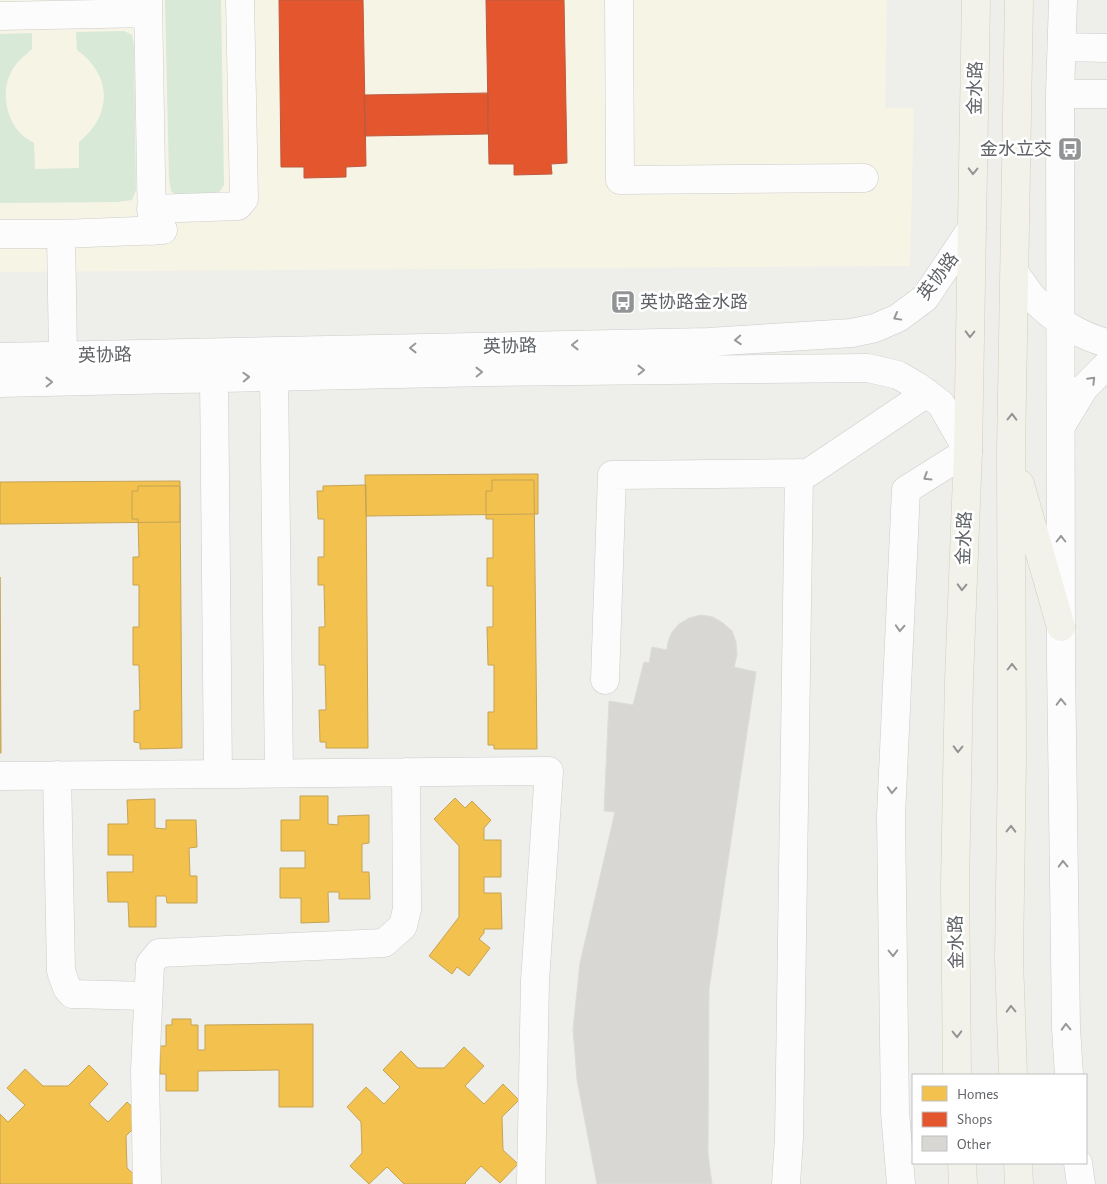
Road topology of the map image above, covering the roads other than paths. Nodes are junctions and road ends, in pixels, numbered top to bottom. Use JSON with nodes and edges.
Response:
{"nodes":[{"id":1,"x":240,"y":0,"type":"edge"},
{"id":2,"x":619,"y":0,"type":"edge"},
{"id":3,"x":976,"y":0,"type":"edge"},
{"id":4,"x":1019,"y":0,"type":"edge"},
{"id":5,"x":1063,"y":0,"type":"edge"},
{"id":6,"x":148,"y":6,"type":"edge"},
{"id":7,"x":0,"y":16,"type":"edge"},
{"id":8,"x":1062,"y":47,"type":"junction"},
{"id":9,"x":1107,"y":48,"type":"edge"},
{"id":10,"x":1060,"y":94,"type":"junction"},
{"id":11,"x":1107,"y":94,"type":"edge"},
{"id":12,"x":864,"y":178,"type":"dead end"},
{"id":13,"x":155,"y":223,"type":"junction"},
{"id":14,"x":972,"y":228,"type":"junction"},
{"id":15,"x":0,"y":234,"type":"edge"},
{"id":16,"x":61,"y":234,"type":"junction"},
{"id":17,"x":1014,"y":274,"type":"junction"},
{"id":18,"x":1061,"y":322,"type":"junction"},
{"id":19,"x":1107,"y":343,"type":"edge"},
{"id":20,"x":63,"y":356,"type":"junction"},
{"id":21,"x":0,"y":357,"type":"edge"},
{"id":22,"x":1107,"y":365,"type":"edge"},
{"id":23,"x":274,"y":376,"type":"junction"},
{"id":24,"x":214,"y":378,"type":"junction"},
{"id":25,"x":0,"y":383,"type":"edge"},
{"id":26,"x":927,"y":393,"type":"junction"},
{"id":27,"x":1061,"y":426,"type":"junction"},
{"id":28,"x":968,"y":451,"type":"junction"},
{"id":29,"x":1011,"y":452,"type":"junction"},
{"id":30,"x":799,"y":474,"type":"junction"},
{"id":31,"x":1061,"y":627,"type":"junction"},
{"id":32,"x":606,"y":680,"type":"dead end"},
{"id":33,"x":406,"y":772,"type":"junction"},
{"id":34,"x":279,"y":773,"type":"junction"},
{"id":35,"x":218,"y":774,"type":"junction"},
{"id":36,"x":57,"y":775,"type":"junction"},
{"id":37,"x":0,"y":776,"type":"edge"},
{"id":38,"x":148,"y":996,"type":"junction"},
{"id":39,"x":957,"y":1074,"type":"edge"},
{"id":40,"x":1013,"y":1074,"type":"edge"},
{"id":41,"x":1069,"y":1074,"type":"edge"},
{"id":42,"x":962,"y":1164,"type":"edge"},
{"id":43,"x":1018,"y":1164,"type":"edge"},
{"id":44,"x":1078,"y":1164,"type":"edge"},
{"id":45,"x":147,"y":1184,"type":"edge"},
{"id":46,"x":531,"y":1184,"type":"edge"},
{"id":47,"x":786,"y":1184,"type":"edge"},
{"id":48,"x":901,"y":1184,"type":"edge"},
{"id":49,"x":963,"y":1184,"type":"edge"},
{"id":50,"x":1019,"y":1184,"type":"edge"},
{"id":51,"x":1081,"y":1184,"type":"edge"}],
"edges":[{"from":1,"to":13,"type":"street"},
{"from":2,"to":12,"type":"street"},
{"from":3,"to":14,"type":"main road","name":"金水路","one_way":true},
{"from":4,"to":17,"type":"main road"},
{"from":5,"to":8,"type":"street"},
{"from":6,"to":7,"type":"street"},
{"from":6,"to":13,"type":"street"},
{"from":8,"to":9,"type":"street"},
{"from":8,"to":10,"type":"street"},
{"from":10,"to":11,"type":"street"},
{"from":10,"to":18,"type":"street"},
{"from":13,"to":16,"type":"street"},
{"from":14,"to":20,"type":"street","name":"英协路","one_way":true},
{"from":14,"to":28,"type":"main road","name":"金水路","one_way":true},
{"from":15,"to":16,"type":"street"},
{"from":16,"to":20,"type":"street"},
{"from":17,"to":18,"type":"street"},
{"from":29,"to":17,"type":"main road","one_way":true},
{"from":18,"to":19,"type":"street"},
{"from":18,"to":27,"type":"street"},
{"from":20,"to":21,"type":"street","name":"英协路"},
{"from":27,"to":22,"type":"street","one_way":true},
{"from":24,"to":23,"type":"street","name":"英协路","one_way":true},
{"from":23,"to":26,"type":"street","name":"英协路","one_way":true},
{"from":23,"to":34,"type":"street"},
{"from":25,"to":24,"type":"street","name":"英协路","one_way":true},
{"from":24,"to":35,"type":"street"},
{"from":26,"to":28,"type":"street","name":"英协路"},
{"from":26,"to":30,"type":"street"},
{"from":31,"to":27,"type":"street","one_way":true},
{"from":28,"to":39,"type":"main road","name":"金水路","one_way":true},
{"from":28,"to":48,"type":"street","one_way":true},
{"from":29,"to":31,"type":"main road"},
{"from":40,"to":29,"type":"main road","one_way":true},
{"from":30,"to":32,"type":"street"},
{"from":30,"to":47,"type":"street"},
{"from":41,"to":31,"type":"street","one_way":true},
{"from":33,"to":34,"type":"street"},
{"from":33,"to":38,"type":"street"},
{"from":33,"to":46,"type":"street"},
{"from":34,"to":35,"type":"street"},
{"from":35,"to":36,"type":"street"},
{"from":36,"to":37,"type":"street"},
{"from":36,"to":38,"type":"street"},
{"from":38,"to":45,"type":"street"},
{"from":42,"to":49,"type":"main road"},
{"from":43,"to":50,"type":"main road"},
{"from":44,"to":51,"type":"street"}]}
